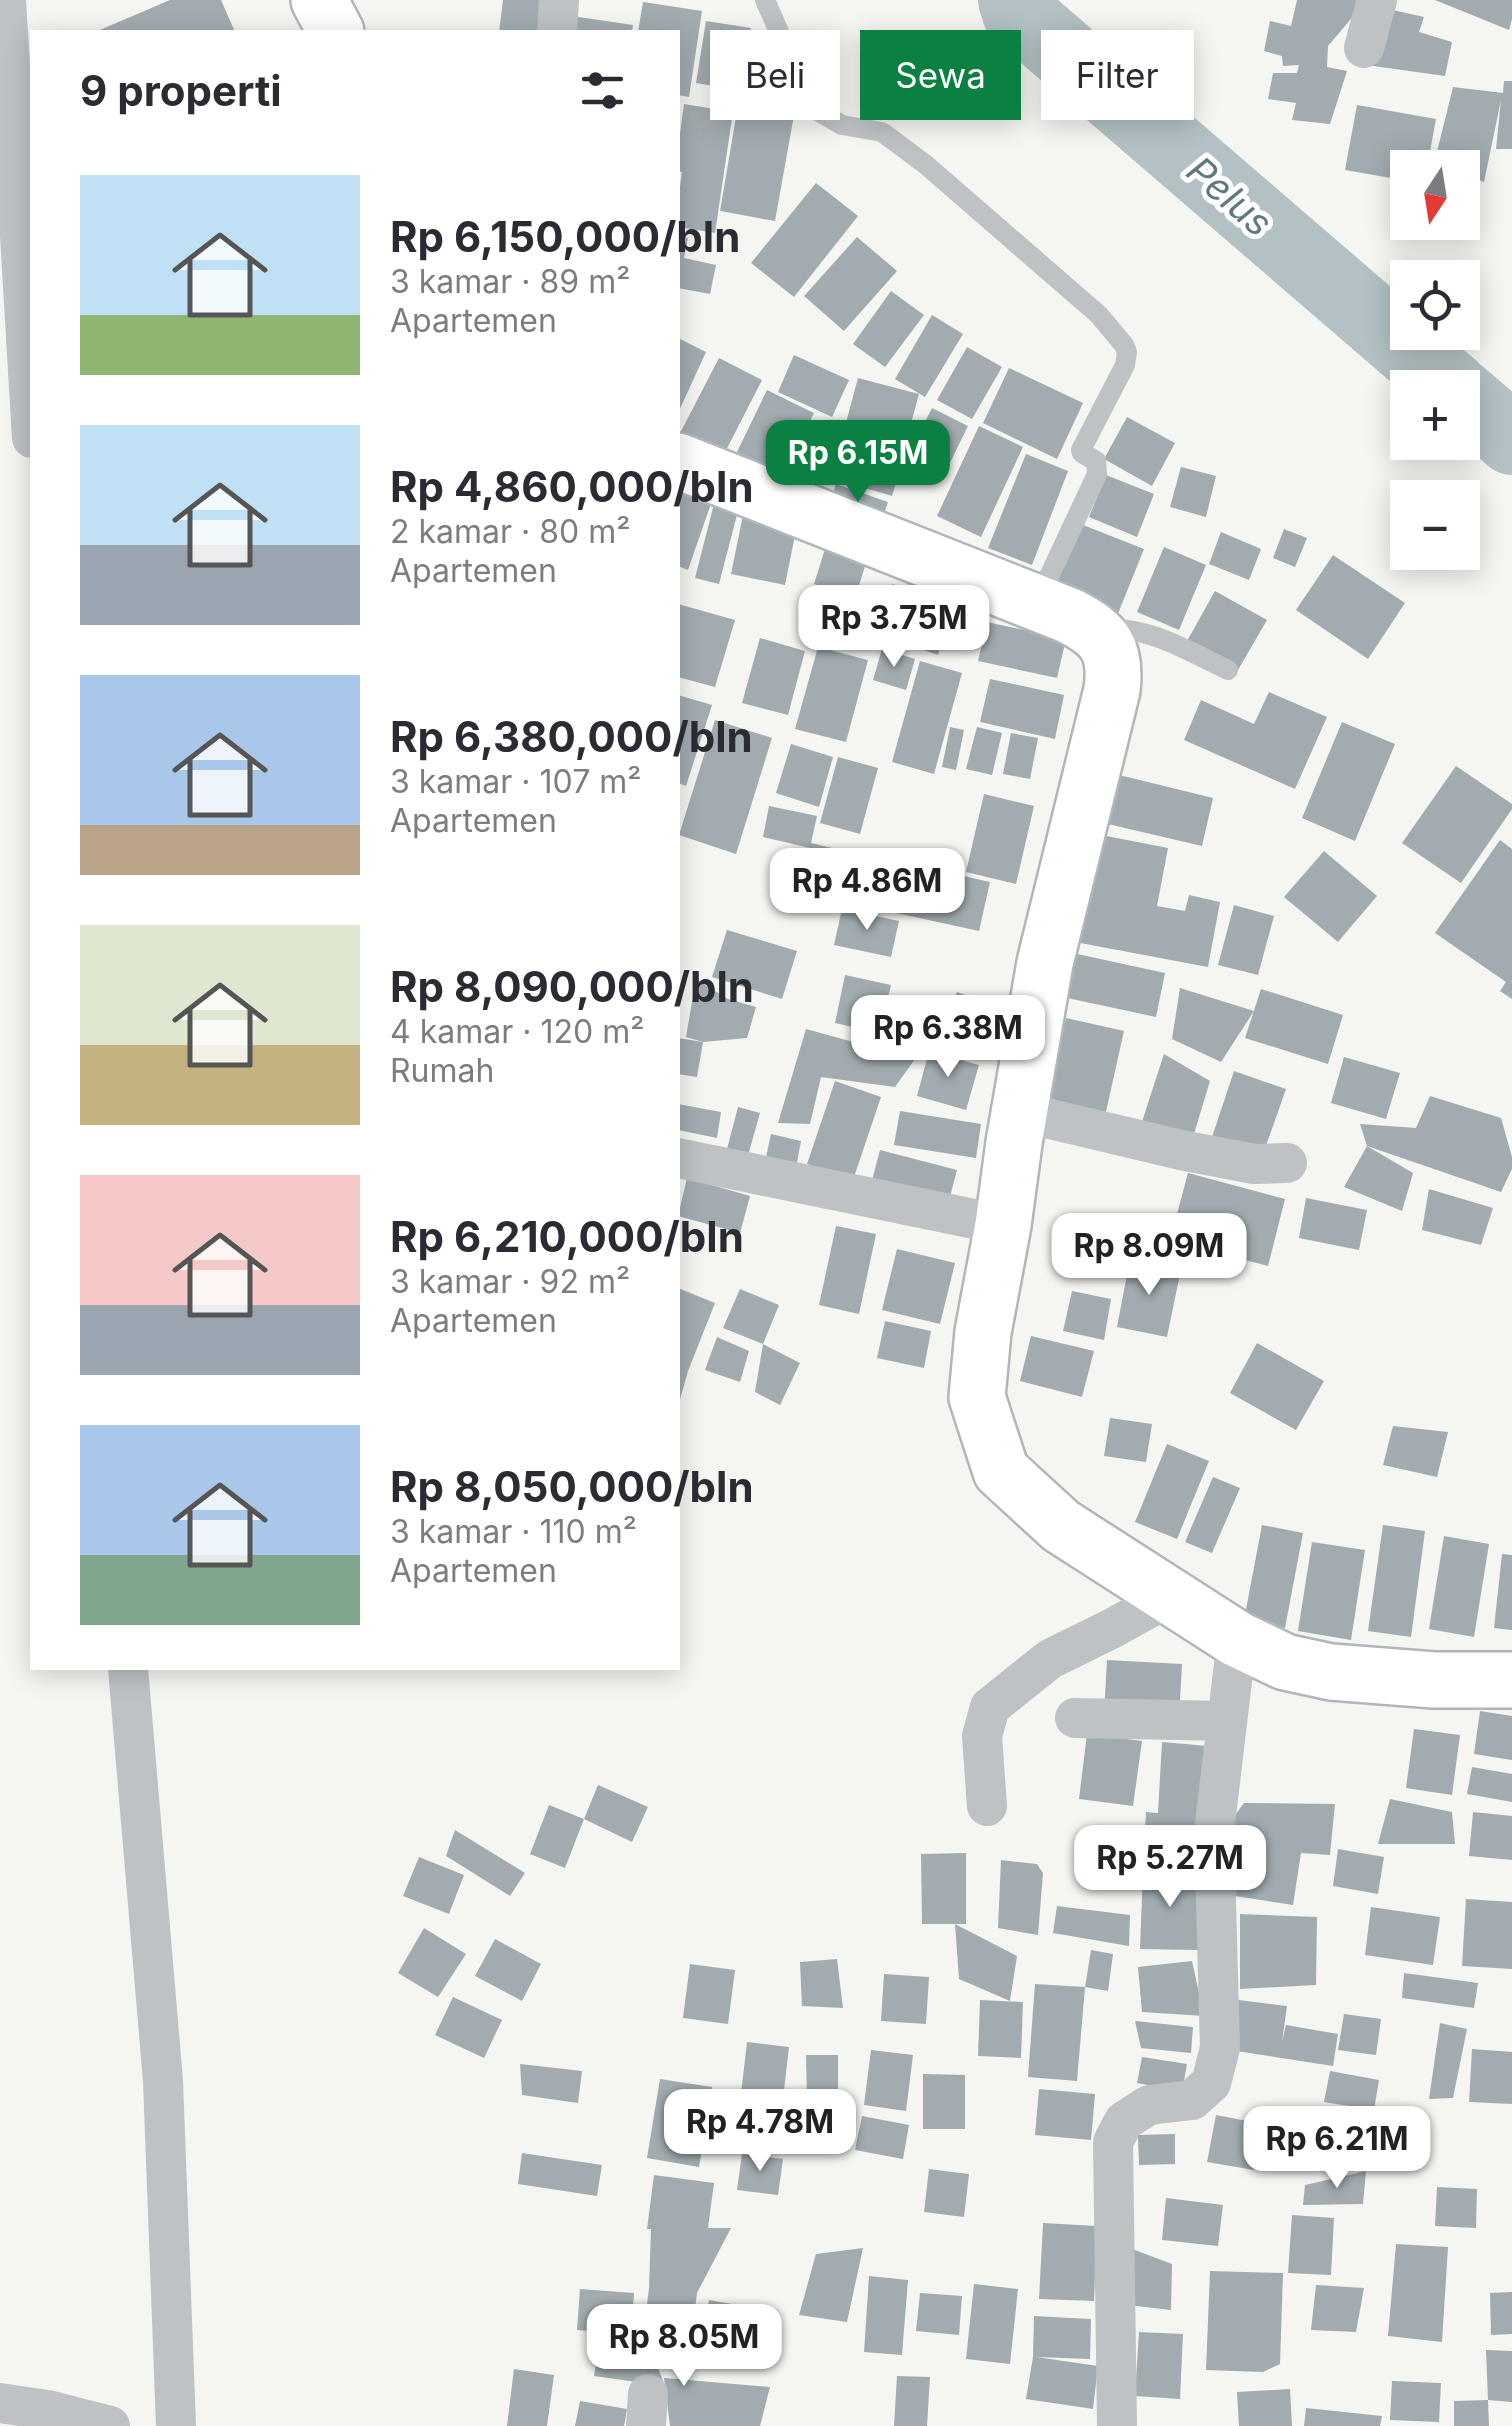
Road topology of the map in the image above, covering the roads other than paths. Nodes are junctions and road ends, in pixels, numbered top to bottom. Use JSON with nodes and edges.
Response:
{"nodes":[{"id":1,"x":6,"y":0,"type":"edge"},
{"id":2,"x":318,"y":0,"type":"edge"},
{"id":3,"x":559,"y":0,"type":"edge"},
{"id":4,"x":765,"y":0,"type":"edge"},
{"id":5,"x":1376,"y":0,"type":"edge"},
{"id":6,"x":335,"y":30,"type":"edge"},
{"id":7,"x":558,"y":30,"type":"edge"},
{"id":8,"x":1364,"y":48,"type":"dead end"},
{"id":9,"x":30,"y":404,"type":"edge"},
{"id":10,"x":680,"y":462,"type":"edge"},
{"id":11,"x":1037,"y":602,"type":"junction"},
{"id":12,"x":1096,"y":630,"type":"junction"},
{"id":13,"x":1228,"y":670,"type":"dead end"},
{"id":14,"x":1021,"y":1112,"type":"junction"},
{"id":15,"x":680,"y":1158,"type":"edge"},
{"id":16,"x":1287,"y":1163,"type":"dead end"},
{"id":17,"x":1003,"y":1225,"type":"junction"},
{"id":18,"x":1171,"y":1596,"type":"junction"},
{"id":19,"x":1237,"y":1639,"type":"junction"},
{"id":20,"x":128,"y":1670,"type":"edge"},
{"id":21,"x":1512,"y":1680,"type":"edge"},
{"id":22,"x":1076,"y":1718,"type":"dead end"},
{"id":23,"x":1228,"y":1721,"type":"junction"},
{"id":24,"x":986,"y":1806,"type":"dead end"},
{"id":25,"x":0,"y":2402,"type":"edge"},
{"id":26,"x":110,"y":2426,"type":"edge"},
{"id":27,"x":176,"y":2426,"type":"edge"},
{"id":28,"x":1117,"y":2426,"type":"edge"}],
"edges":[{"from":1,"to":9,"type":"street"},
{"from":2,"to":6,"type":"street"},
{"from":3,"to":7,"type":"street"},
{"from":4,"to":11,"type":"lane"},
{"from":5,"to":8,"type":"street"},
{"from":10,"to":11,"type":"street"},
{"from":11,"to":12,"type":"street"},
{"from":12,"to":13,"type":"lane"},
{"from":12,"to":14,"type":"street"},
{"from":14,"to":16,"type":"street"},
{"from":14,"to":17,"type":"street"},
{"from":15,"to":17,"type":"street"},
{"from":17,"to":18,"type":"street"},
{"from":18,"to":19,"type":"street"},
{"from":18,"to":24,"type":"street"},
{"from":19,"to":21,"type":"street"},
{"from":19,"to":23,"type":"street"},
{"from":20,"to":27,"type":"street"},
{"from":22,"to":23,"type":"street"},
{"from":23,"to":28,"type":"street"},
{"from":25,"to":26,"type":"street"}]}
